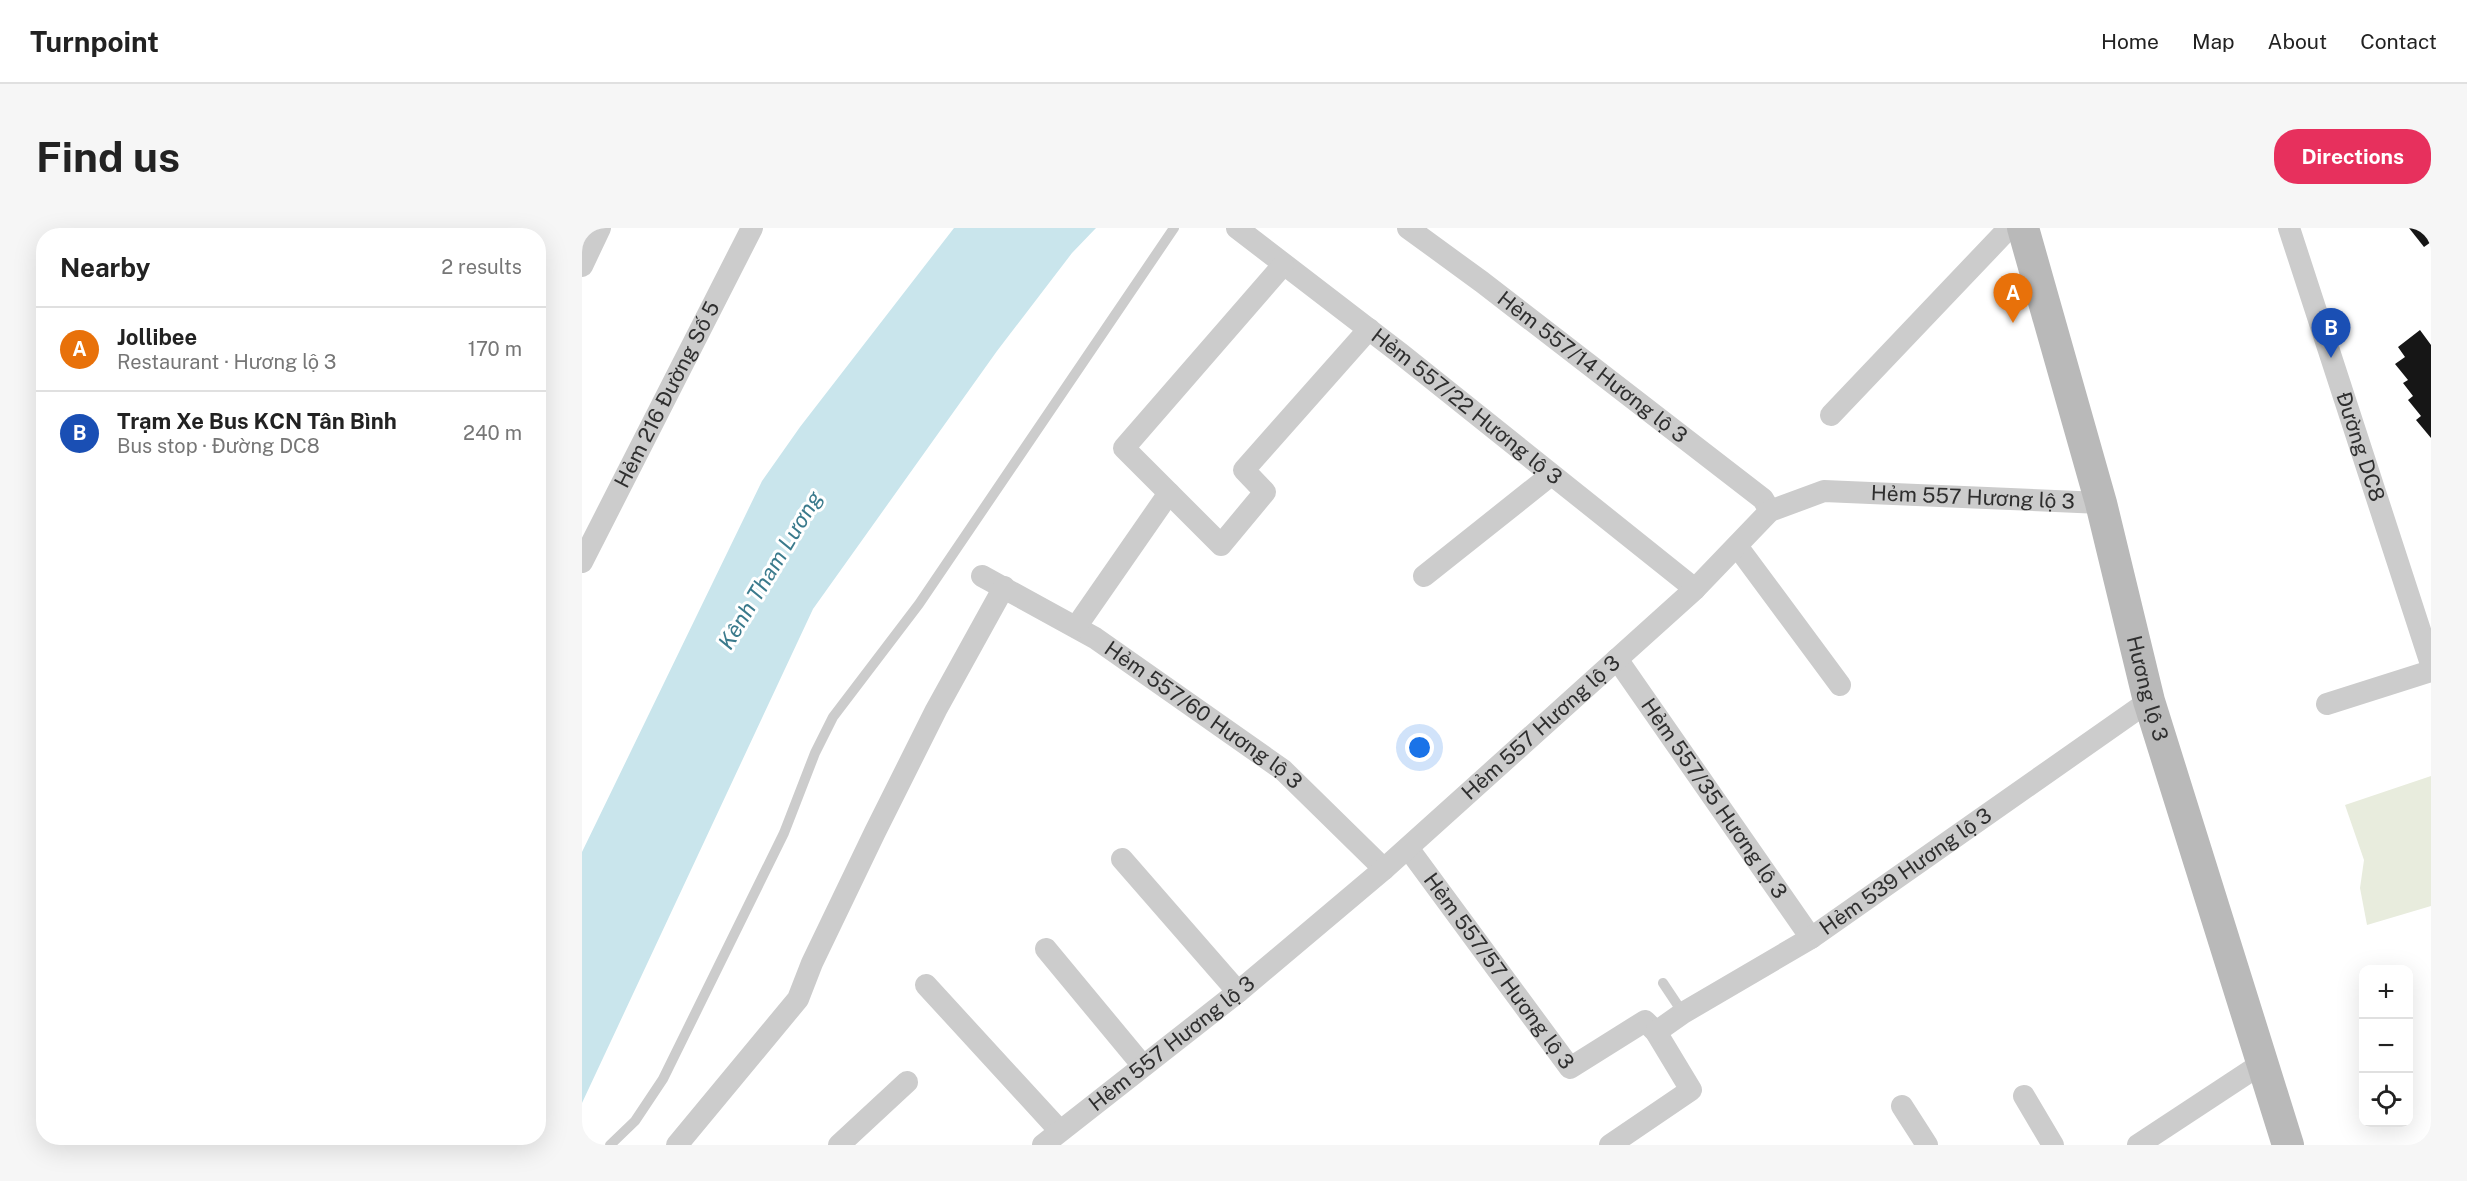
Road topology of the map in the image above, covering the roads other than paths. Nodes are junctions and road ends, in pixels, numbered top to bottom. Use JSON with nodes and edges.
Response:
{"nodes":[{"id":1,"x":600,"y":228,"type":"edge"},
{"id":2,"x":752,"y":228,"type":"edge"},
{"id":3,"x":1174,"y":228,"type":"edge"},
{"id":4,"x":1237,"y":228,"type":"edge"},
{"id":5,"x":1408,"y":228,"type":"edge"},
{"id":6,"x":2009,"y":228,"type":"edge"},
{"id":7,"x":2023,"y":228,"type":"edge"},
{"id":8,"x":2289,"y":228,"type":"edge"},
{"id":9,"x":1283,"y":265,"type":"junction"},
{"id":10,"x":582,"y":266,"type":"edge"},
{"id":11,"x":1369,"y":329,"type":"junction"},
{"id":12,"x":1831,"y":415,"type":"dead end"},
{"id":13,"x":1551,"y":475,"type":"junction"},
{"id":14,"x":1170,"y":493,"type":"junction"},
{"id":15,"x":2101,"y":503,"type":"junction"},
{"id":16,"x":1770,"y":511,"type":"junction"},
{"id":17,"x":1737,"y":546,"type":"junction"},
{"id":18,"x":582,"y":562,"type":"edge"},
{"id":19,"x":982,"y":576,"type":"dead end"},
{"id":20,"x":1424,"y":576,"type":"dead end"},
{"id":21,"x":1004,"y":587,"type":"junction"},
{"id":22,"x":1695,"y":589,"type":"junction"},
{"id":23,"x":1076,"y":627,"type":"junction"},
{"id":24,"x":1617,"y":659,"type":"junction"},
{"id":25,"x":2431,"y":664,"type":"edge"},
{"id":26,"x":2431,"y":671,"type":"edge"},
{"id":27,"x":1840,"y":685,"type":"dead end"},
{"id":28,"x":2149,"y":700,"type":"junction"},
{"id":29,"x":2328,"y":704,"type":"dead end"},
{"id":30,"x":1408,"y":848,"type":"junction"},
{"id":31,"x":1122,"y":859,"type":"dead end"},
{"id":32,"x":1384,"y":869,"type":"junction"},
{"id":33,"x":1811,"y":938,"type":"junction"},
{"id":34,"x":1046,"y":950,"type":"dead end"},
{"id":35,"x":1663,"y":982,"type":"dead end"},
{"id":36,"x":926,"y":985,"type":"dead end"},
{"id":37,"x":1238,"y":992,"type":"junction"},
{"id":38,"x":1683,"y":1012,"type":"junction"},
{"id":39,"x":1656,"y":1032,"type":"junction"},
{"id":40,"x":2261,"y":1064,"type":"junction"},
{"id":41,"x":1143,"y":1066,"type":"junction"},
{"id":42,"x":907,"y":1082,"type":"dead end"},
{"id":43,"x":2024,"y":1095,"type":"dead end"},
{"id":44,"x":1902,"y":1106,"type":"dead end"},
{"id":45,"x":1052,"y":1138,"type":"edge"},
{"id":46,"x":610,"y":1145,"type":"edge"},
{"id":47,"x":677,"y":1145,"type":"edge"},
{"id":48,"x":839,"y":1145,"type":"edge"},
{"id":49,"x":1610,"y":1145,"type":"edge"},
{"id":50,"x":1927,"y":1145,"type":"edge"},
{"id":51,"x":2053,"y":1145,"type":"edge"},
{"id":52,"x":2138,"y":1145,"type":"edge"},
{"id":53,"x":2288,"y":1145,"type":"edge"}],
"edges":[{"from":1,"to":10,"type":"street"},
{"from":2,"to":18,"type":"street","name":"Hẻm 216 Đường Số 5"},
{"from":3,"to":46,"type":"lane"},
{"from":4,"to":9,"type":"street","name":"Hẻm 557/22 Hương lộ 3"},
{"from":5,"to":16,"type":"street","name":"Hẻm 557/14 Hương lộ 3"},
{"from":6,"to":12,"type":"street"},
{"from":7,"to":15,"type":"street","name":"Hương lộ 3"},
{"from":8,"to":25,"type":"street","name":"Đường DC8"},
{"from":9,"to":11,"type":"street","name":"Hẻm 557/22 Hương lộ 3"},
{"from":9,"to":14,"type":"street"},
{"from":11,"to":13,"type":"street","name":"Hẻm 557/22 Hương lộ 3"},
{"from":11,"to":14,"type":"street"},
{"from":13,"to":20,"type":"street"},
{"from":13,"to":22,"type":"street","name":"Hẻm 557/22 Hương lộ 3"},
{"from":14,"to":23,"type":"street"},
{"from":15,"to":16,"type":"street","name":"Hẻm 557 Hương lộ 3"},
{"from":15,"to":28,"type":"street","name":"Hương lộ 3"},
{"from":16,"to":17,"type":"street","name":"Hẻm 557 Hương lộ 3"},
{"from":17,"to":22,"type":"street","name":"Hẻm 557 Hương lộ 3"},
{"from":17,"to":27,"type":"street"},
{"from":19,"to":21,"type":"street","name":"Hẻm 557/60 Hương lộ 3"},
{"from":21,"to":23,"type":"street","name":"Hẻm 557/60 Hương lộ 3"},
{"from":21,"to":47,"type":"street"},
{"from":22,"to":24,"type":"street","name":"Hẻm 557 Hương lộ 3"},
{"from":23,"to":32,"type":"street","name":"Hẻm 557/60 Hương lộ 3"},
{"from":24,"to":30,"type":"street","name":"Hẻm 557 Hương lộ 3"},
{"from":24,"to":33,"type":"street","name":"Hẻm 557/35 Hương lộ 3"},
{"from":26,"to":29,"type":"street"},
{"from":28,"to":33,"type":"street","name":"Hẻm 539 Hương lộ 3"},
{"from":28,"to":40,"type":"street","name":"Hương lộ 3"},
{"from":30,"to":32,"type":"street","name":"Hẻm 557 Hương lộ 3"},
{"from":30,"to":39,"type":"street","name":"Hẻm 557/57 Hương lộ 3"},
{"from":31,"to":37,"type":"street"},
{"from":32,"to":37,"type":"street","name":"Hẻm 557 Hương lộ 3"},
{"from":33,"to":38,"type":"street","name":"Hẻm 539 Hương lộ 3"},
{"from":34,"to":41,"type":"street"},
{"from":35,"to":38,"type":"lane"},
{"from":36,"to":45,"type":"street"},
{"from":37,"to":41,"type":"street","name":"Hẻm 557 Hương lộ 3"},
{"from":38,"to":39,"type":"street","name":"Hẻm 539 Hương lộ 3"},
{"from":39,"to":49,"type":"street"},
{"from":40,"to":52,"type":"street"},
{"from":40,"to":53,"type":"street","name":"Hương lộ 3"},
{"from":41,"to":45,"type":"street","name":"Hẻm 557 Hương lộ 3"},
{"from":42,"to":48,"type":"street"},
{"from":43,"to":51,"type":"street"},
{"from":44,"to":50,"type":"street"}]}
